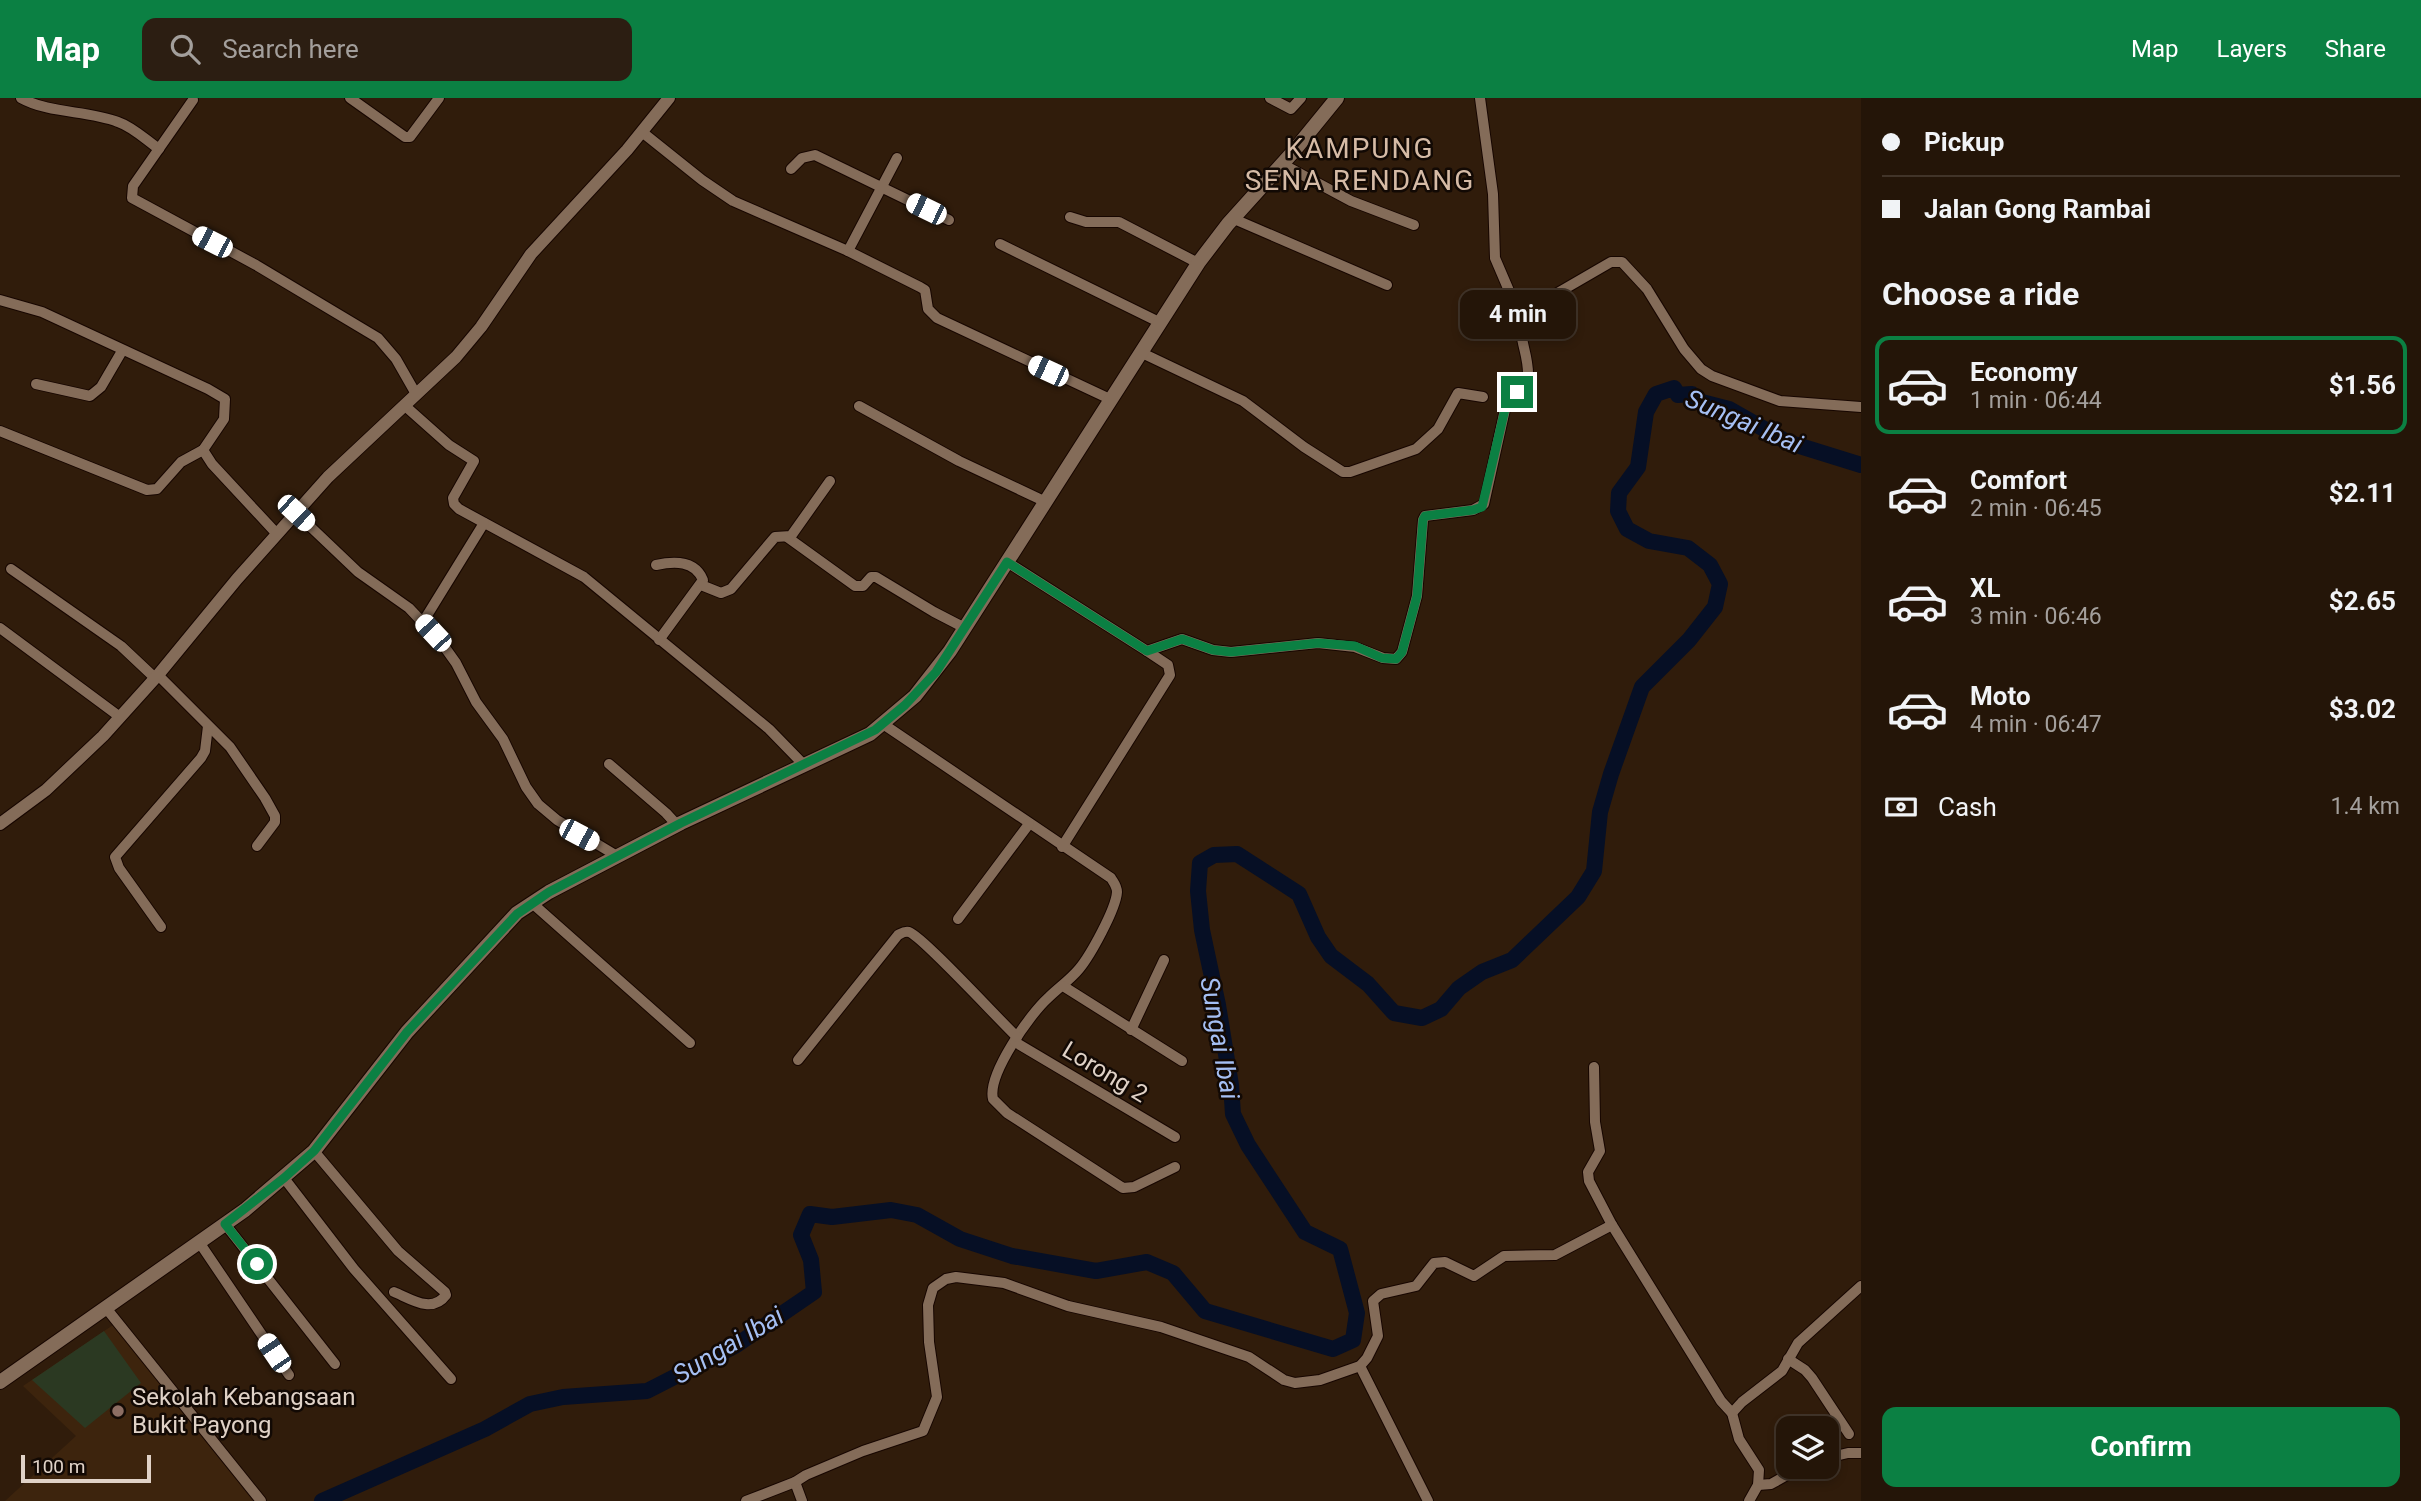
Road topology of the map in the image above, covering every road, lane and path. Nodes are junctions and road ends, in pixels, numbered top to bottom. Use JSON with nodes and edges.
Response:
{"nodes":[{"id":1,"x":21,"y":98,"type":"edge"},
{"id":2,"x":350,"y":98,"type":"edge"},
{"id":3,"x":439,"y":98,"type":"edge"},
{"id":4,"x":669,"y":98,"type":"edge"},
{"id":5,"x":1270,"y":98,"type":"edge"},
{"id":6,"x":1301,"y":98,"type":"edge"},
{"id":7,"x":1337,"y":98,"type":"edge"},
{"id":8,"x":1480,"y":98,"type":"edge"},
{"id":9,"x":193,"y":100,"type":"edge"},
{"id":10,"x":642,"y":132,"type":"junction"},
{"id":11,"x":159,"y":149,"type":"junction"},
{"id":12,"x":897,"y":158,"type":"dead end"},
{"id":13,"x":1282,"y":164,"type":"junction"},
{"id":14,"x":791,"y":169,"type":"dead end"},
{"id":15,"x":881,"y":187,"type":"junction"},
{"id":16,"x":1070,"y":217,"type":"dead end"},
{"id":17,"x":1234,"y":219,"type":"junction"},
{"id":18,"x":949,"y":220,"type":"dead end"},
{"id":19,"x":1414,"y":225,"type":"dead end"},
{"id":20,"x":1000,"y":244,"type":"dead end"},
{"id":21,"x":848,"y":251,"type":"junction"},
{"id":22,"x":1198,"y":264,"type":"junction"},
{"id":23,"x":1387,"y":285,"type":"dead end"},
{"id":24,"x":0,"y":300,"type":"edge"},
{"id":25,"x":1523,"y":313,"type":"junction"},
{"id":26,"x":1161,"y":323,"type":"junction"},
{"id":27,"x":122,"y":351,"type":"junction"},
{"id":28,"x":1142,"y":354,"type":"junction"},
{"id":29,"x":36,"y":384,"type":"dead end"},
{"id":30,"x":416,"y":394,"type":"junction"},
{"id":31,"x":1483,"y":397,"type":"dead end"},
{"id":32,"x":1112,"y":400,"type":"junction"},
{"id":33,"x":404,"y":405,"type":"junction"},
{"id":34,"x":859,"y":407,"type":"dead end"},
{"id":35,"x":1861,"y":407,"type":"edge"},
{"id":36,"x":0,"y":431,"type":"edge"},
{"id":37,"x":203,"y":450,"type":"junction"},
{"id":38,"x":830,"y":481,"type":"dead end"},
{"id":39,"x":1046,"y":502,"type":"junction"},
{"id":40,"x":296,"y":513,"type":"junction"},
{"id":41,"x":484,"y":523,"type":"junction"},
{"id":42,"x":277,"y":534,"type":"junction"},
{"id":43,"x":786,"y":537,"type":"junction"},
{"id":44,"x":1007,"y":562,"type":"junction"},
{"id":45,"x":656,"y":565,"type":"dead end"},
{"id":46,"x":11,"y":569,"type":"dead end"},
{"id":47,"x":701,"y":584,"type":"junction"},
{"id":48,"x":422,"y":622,"type":"junction"},
{"id":49,"x":0,"y":628,"type":"edge"},
{"id":50,"x":965,"y":628,"type":"junction"},
{"id":51,"x":659,"y":640,"type":"junction"},
{"id":52,"x":1147,"y":651,"type":"junction"},
{"id":53,"x":157,"y":677,"type":"junction"},
{"id":54,"x":120,"y":717,"type":"junction"},
{"id":55,"x":883,"y":724,"type":"junction"},
{"id":56,"x":208,"y":726,"type":"junction"},
{"id":57,"x":609,"y":764,"type":"dead end"},
{"id":58,"x":804,"y":765,"type":"junction"},
{"id":59,"x":0,"y":824,"type":"edge"},
{"id":60,"x":1030,"y":824,"type":"junction"},
{"id":61,"x":677,"y":825,"type":"junction"},
{"id":62,"x":257,"y":846,"type":"dead end"},
{"id":63,"x":1062,"y":847,"type":"junction"},
{"id":64,"x":617,"y":856,"type":"junction"},
{"id":65,"x":532,"y":903,"type":"junction"},
{"id":66,"x":958,"y":919,"type":"dead end"},
{"id":67,"x":161,"y":928,"type":"dead end"},
{"id":68,"x":1164,"y":960,"type":"dead end"},
{"id":69,"x":1063,"y":986,"type":"junction"},
{"id":70,"x":1131,"y":1030,"type":"junction"},
{"id":71,"x":1016,"y":1040,"type":"junction"},
{"id":72,"x":690,"y":1043,"type":"dead end"},
{"id":73,"x":798,"y":1060,"type":"dead end"},
{"id":74,"x":1182,"y":1061,"type":"dead end"},
{"id":75,"x":1594,"y":1068,"type":"dead end"},
{"id":76,"x":1175,"y":1137,"type":"dead end"},
{"id":77,"x":314,"y":1151,"type":"junction"},
{"id":78,"x":1175,"y":1167,"type":"dead end"},
{"id":79,"x":284,"y":1178,"type":"junction"},
{"id":80,"x":225,"y":1224,"type":"junction"},
{"id":81,"x":1612,"y":1225,"type":"junction"},
{"id":82,"x":199,"y":1242,"type":"junction"},
{"id":83,"x":1861,"y":1286,"type":"edge"},
{"id":84,"x":394,"y":1293,"type":"dead end"},
{"id":85,"x":106,"y":1308,"type":"junction"},
{"id":86,"x":1788,"y":1359,"type":"junction"},
{"id":87,"x":335,"y":1364,"type":"dead end"},
{"id":88,"x":1360,"y":1366,"type":"junction"},
{"id":89,"x":289,"y":1375,"type":"dead end"},
{"id":90,"x":451,"y":1379,"type":"dead end"},
{"id":91,"x":0,"y":1382,"type":"edge"},
{"id":92,"x":1732,"y":1413,"type":"junction"},
{"id":93,"x":1849,"y":1434,"type":"dead end"},
{"id":94,"x":1861,"y":1453,"type":"edge"},
{"id":95,"x":1839,"y":1455,"type":"edge"},
{"id":96,"x":1779,"y":1479,"type":"edge"},
{"id":97,"x":796,"y":1482,"type":"junction"},
{"id":98,"x":1758,"y":1485,"type":"junction"},
{"id":99,"x":261,"y":1501,"type":"edge"},
{"id":100,"x":746,"y":1501,"type":"edge"},
{"id":101,"x":802,"y":1501,"type":"edge"},
{"id":102,"x":1428,"y":1501,"type":"edge"},
{"id":103,"x":1749,"y":1501,"type":"edge"}],
"edges":[{"from":1,"to":11,"type":"street"},
{"from":2,"to":3,"type":"street"},
{"from":4,"to":10,"type":"street"},
{"from":5,"to":6,"type":"street"},
{"from":7,"to":13,"type":"main road"},
{"from":8,"to":25,"type":"street"},
{"from":9,"to":11,"type":"street"},
{"from":10,"to":21,"type":"street"},
{"from":10,"to":30,"type":"street"},
{"from":11,"to":30,"type":"street"},
{"from":12,"to":15,"type":"street"},
{"from":13,"to":17,"type":"main road"},
{"from":13,"to":19,"type":"street"},
{"from":14,"to":15,"type":"street"},
{"from":15,"to":18,"type":"street"},
{"from":15,"to":21,"type":"street"},
{"from":16,"to":22,"type":"street"},
{"from":17,"to":22,"type":"main road"},
{"from":17,"to":23,"type":"street"},
{"from":20,"to":26,"type":"street"},
{"from":21,"to":32,"type":"street"},
{"from":22,"to":26,"type":"main road"},
{"from":24,"to":27,"type":"street"},
{"from":25,"to":35,"type":"street"},
{"from":25,"to":52,"type":"street"},
{"from":26,"to":28,"type":"main road"},
{"from":27,"to":29,"type":"street"},
{"from":27,"to":37,"type":"street"},
{"from":28,"to":31,"type":"street"},
{"from":28,"to":32,"type":"main road"},
{"from":30,"to":33,"type":"street"},
{"from":32,"to":39,"type":"main road"},
{"from":33,"to":40,"type":"street"},
{"from":33,"to":41,"type":"street"},
{"from":34,"to":39,"type":"street"},
{"from":36,"to":37,"type":"street"},
{"from":37,"to":42,"type":"street"},
{"from":38,"to":43,"type":"street"},
{"from":39,"to":44,"type":"main road"},
{"from":40,"to":42,"type":"street"},
{"from":40,"to":48,"type":"street"},
{"from":41,"to":48,"type":"street"},
{"from":41,"to":51,"type":"street"},
{"from":42,"to":53,"type":"street"},
{"from":43,"to":47,"type":"street"},
{"from":43,"to":50,"type":"street"},
{"from":44,"to":50,"type":"main road"},
{"from":44,"to":52,"type":"street"},
{"from":45,"to":47,"type":"street"},
{"from":46,"to":53,"type":"street"},
{"from":47,"to":51,"type":"street"},
{"from":48,"to":64,"type":"street"},
{"from":49,"to":54,"type":"street"},
{"from":50,"to":55,"type":"main road"},
{"from":51,"to":58,"type":"street"},
{"from":52,"to":63,"type":"street"},
{"from":53,"to":54,"type":"street"},
{"from":53,"to":56,"type":"street"},
{"from":54,"to":59,"type":"street"},
{"from":55,"to":58,"type":"main road"},
{"from":55,"to":60,"type":"street"},
{"from":56,"to":62,"type":"street"},
{"from":56,"to":67,"type":"street"},
{"from":57,"to":61,"type":"street"},
{"from":58,"to":61,"type":"main road"},
{"from":60,"to":63,"type":"street"},
{"from":60,"to":66,"type":"street"},
{"from":61,"to":64,"type":"main road"},
{"from":63,"to":69,"type":"street"},
{"from":64,"to":65,"type":"main road"},
{"from":65,"to":72,"type":"street"},
{"from":65,"to":77,"type":"main road"},
{"from":68,"to":70,"type":"street"},
{"from":69,"to":70,"type":"street"},
{"from":69,"to":71,"type":"street"},
{"from":70,"to":74,"type":"street"},
{"from":71,"to":73,"type":"street","name":"Lorong 2"},
{"from":71,"to":76,"type":"street","name":"Lorong 2"},
{"from":71,"to":78,"type":"street"},
{"from":75,"to":81,"type":"street"},
{"from":77,"to":79,"type":"main road"},
{"from":77,"to":84,"type":"street"},
{"from":79,"to":80,"type":"main road"},
{"from":79,"to":90,"type":"street"},
{"from":80,"to":82,"type":"main road"},
{"from":80,"to":87,"type":"street"},
{"from":81,"to":88,"type":"street"},
{"from":81,"to":92,"type":"street"},
{"from":82,"to":85,"type":"main road"},
{"from":82,"to":89,"type":"street"},
{"from":83,"to":86,"type":"street"},
{"from":85,"to":91,"type":"main road"},
{"from":85,"to":99,"type":"street"},
{"from":86,"to":92,"type":"street"},
{"from":86,"to":93,"type":"street"},
{"from":88,"to":97,"type":"street"},
{"from":88,"to":102,"type":"street"},
{"from":92,"to":98,"type":"street"},
{"from":94,"to":95,"type":"street"},
{"from":96,"to":98,"type":"street"},
{"from":97,"to":100,"type":"street"},
{"from":97,"to":101,"type":"street"},
{"from":98,"to":103,"type":"street"}]}
